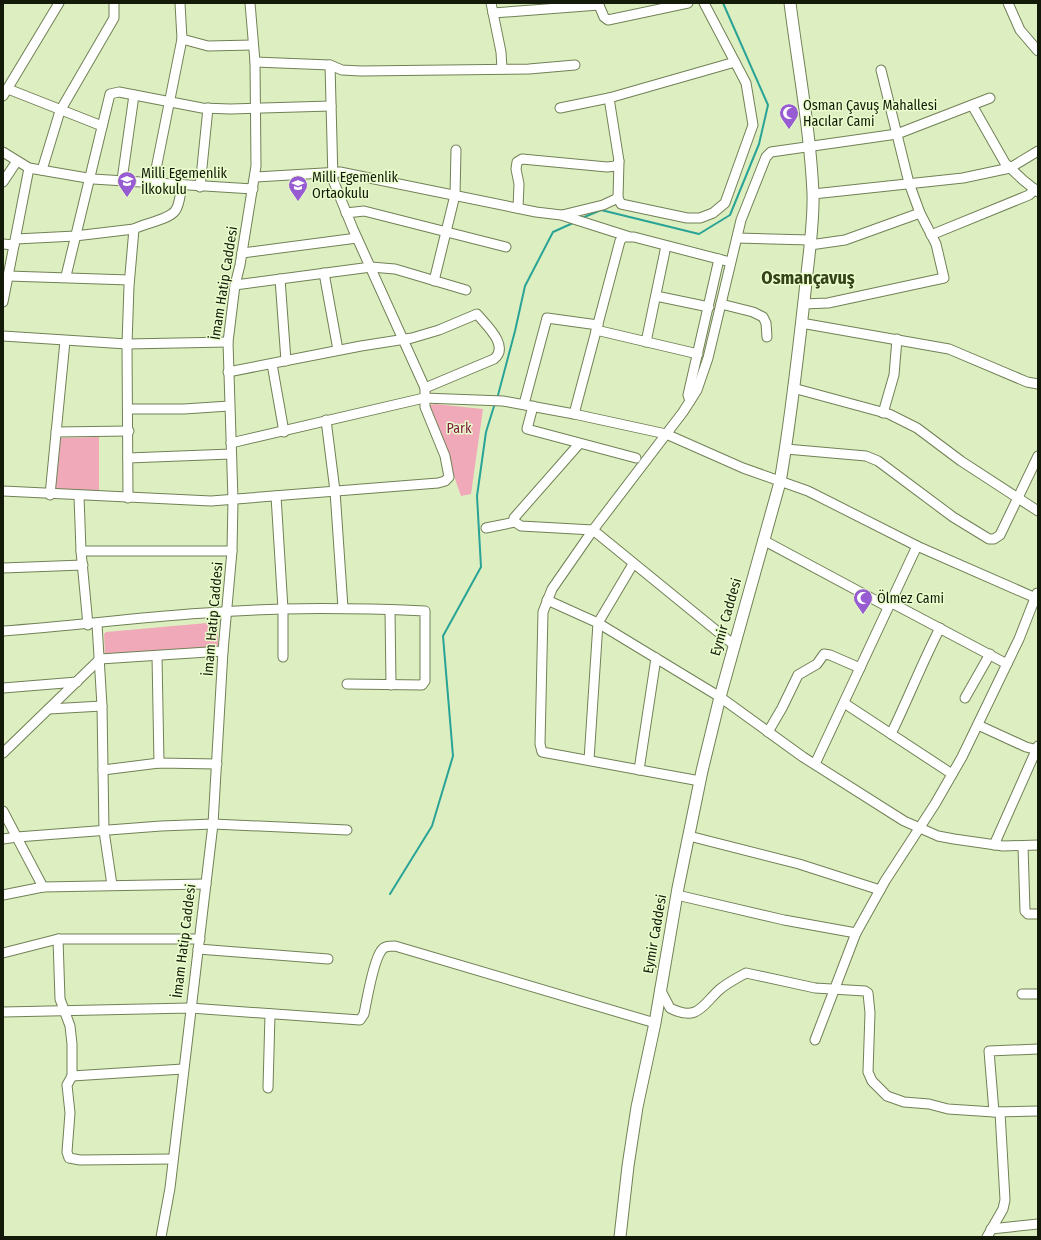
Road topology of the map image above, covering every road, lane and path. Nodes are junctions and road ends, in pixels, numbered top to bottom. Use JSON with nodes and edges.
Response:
{"nodes":[{"id":1,"x":59,"y":3,"type":"edge"},
{"id":2,"x":114,"y":3,"type":"edge"},
{"id":3,"x":180,"y":3,"type":"edge"},
{"id":4,"x":250,"y":3,"type":"edge"},
{"id":5,"x":491,"y":3,"type":"edge"},
{"id":6,"x":688,"y":3,"type":"edge"},
{"id":7,"x":704,"y":3,"type":"edge"},
{"id":8,"x":790,"y":3,"type":"edge"},
{"id":9,"x":1008,"y":3,"type":"edge"},
{"id":10,"x":598,"y":4,"type":"edge"},
{"id":11,"x":493,"y":13,"type":"junction"},
{"id":12,"x":182,"y":39,"type":"junction"},
{"id":13,"x":253,"y":45,"type":"junction"},
{"id":14,"x":1038,"y":51,"type":"edge"},
{"id":15,"x":254,"y":62,"type":"junction"},
{"id":16,"x":735,"y":62,"type":"junction"},
{"id":17,"x":330,"y":65,"type":"junction"},
{"id":18,"x":575,"y":65,"type":"dead end"},
{"id":19,"x":502,"y":69,"type":"junction"},
{"id":20,"x":881,"y":70,"type":"dead end"},
{"id":21,"x":5,"y":93,"type":"edge"},
{"id":22,"x":134,"y":95,"type":"junction"},
{"id":23,"x":609,"y":98,"type":"junction"},
{"id":24,"x":990,"y":98,"type":"dead end"},
{"id":25,"x":169,"y":102,"type":"junction"},
{"id":26,"x":972,"y":105,"type":"junction"},
{"id":27,"x":331,"y":106,"type":"junction"},
{"id":28,"x":208,"y":108,"type":"junction"},
{"id":29,"x":255,"y":108,"type":"junction"},
{"id":30,"x":560,"y":108,"type":"dead end"},
{"id":31,"x":60,"y":111,"type":"junction"},
{"id":32,"x":102,"y":126,"type":"junction"},
{"id":33,"x":897,"y":134,"type":"junction"},
{"id":34,"x":808,"y":146,"type":"junction"},
{"id":35,"x":456,"y":150,"type":"dead end"},
{"id":36,"x":1038,"y":151,"type":"edge"},
{"id":37,"x":3,"y":152,"type":"edge"},
{"id":38,"x":17,"y":161,"type":"junction"},
{"id":39,"x":619,"y":162,"type":"junction"},
{"id":40,"x":29,"y":168,"type":"junction"},
{"id":41,"x":1010,"y":168,"type":"junction"},
{"id":42,"x":42,"y":170,"type":"junction"},
{"id":43,"x":332,"y":173,"type":"junction"},
{"id":44,"x":256,"y":177,"type":"junction"},
{"id":45,"x":88,"y":178,"type":"junction"},
{"id":46,"x":122,"y":180,"type":"junction"},
{"id":47,"x":3,"y":182,"type":"edge"},
{"id":48,"x":909,"y":183,"type":"junction"},
{"id":49,"x":153,"y":184,"type":"junction"},
{"id":50,"x":182,"y":186,"type":"junction"},
{"id":51,"x":200,"y":187,"type":"junction"},
{"id":52,"x":253,"y":189,"type":"junction"},
{"id":53,"x":1036,"y":190,"type":"edge"},
{"id":54,"x":813,"y":194,"type":"junction"},
{"id":55,"x":455,"y":195,"type":"junction"},
{"id":56,"x":618,"y":198,"type":"junction"},
{"id":57,"x":518,"y":208,"type":"junction"},
{"id":58,"x":920,"y":212,"type":"junction"},
{"id":59,"x":346,"y":213,"type":"junction"},
{"id":60,"x":561,"y":215,"type":"junction"},
{"id":61,"x":134,"y":229,"type":"junction"},
{"id":62,"x":446,"y":232,"type":"junction"},
{"id":63,"x":932,"y":235,"type":"junction"},
{"id":64,"x":75,"y":236,"type":"junction"},
{"id":65,"x":627,"y":236,"type":"junction"},
{"id":66,"x":357,"y":238,"type":"junction"},
{"id":67,"x":737,"y":238,"type":"junction"},
{"id":68,"x":15,"y":242,"type":"junction"},
{"id":69,"x":810,"y":243,"type":"junction"},
{"id":70,"x":3,"y":244,"type":"edge"},
{"id":71,"x":666,"y":246,"type":"junction"},
{"id":72,"x":506,"y":247,"type":"dead end"},
{"id":73,"x":242,"y":252,"type":"junction"},
{"id":74,"x":719,"y":259,"type":"junction"},
{"id":75,"x":730,"y":262,"type":"junction"},
{"id":76,"x":371,"y":267,"type":"junction"},
{"id":77,"x":324,"y":273,"type":"junction"},
{"id":78,"x":8,"y":276,"type":"junction"},
{"id":79,"x":66,"y":276,"type":"junction"},
{"id":80,"x":280,"y":279,"type":"junction"},
{"id":81,"x":130,"y":280,"type":"junction"},
{"id":82,"x":434,"y":281,"type":"junction"},
{"id":83,"x":235,"y":285,"type":"junction"},
{"id":84,"x":466,"y":290,"type":"dead end"},
{"id":85,"x":656,"y":296,"type":"junction"},
{"id":86,"x":3,"y":302,"type":"edge"},
{"id":87,"x":721,"y":304,"type":"junction"},
{"id":88,"x":803,"y":304,"type":"junction"},
{"id":89,"x":709,"y":307,"type":"junction"},
{"id":90,"x":801,"y":323,"type":"junction"},
{"id":91,"x":597,"y":328,"type":"junction"},
{"id":92,"x":3,"y":336,"type":"edge"},
{"id":93,"x":767,"y":337,"type":"dead end"},
{"id":94,"x":404,"y":339,"type":"junction"},
{"id":95,"x":897,"y":339,"type":"junction"},
{"id":96,"x":65,"y":341,"type":"junction"},
{"id":97,"x":228,"y":342,"type":"junction"},
{"id":98,"x":646,"y":342,"type":"junction"},
{"id":99,"x":127,"y":344,"type":"junction"},
{"id":100,"x":338,"y":350,"type":"junction"},
{"id":101,"x":698,"y":354,"type":"junction"},
{"id":102,"x":286,"y":361,"type":"junction"},
{"id":103,"x":272,"y":364,"type":"junction"},
{"id":104,"x":228,"y":372,"type":"junction"},
{"id":105,"x":1038,"y":384,"type":"edge"},
{"id":106,"x":425,"y":388,"type":"junction"},
{"id":107,"x":793,"y":388,"type":"junction"},
{"id":108,"x":424,"y":398,"type":"junction"},
{"id":109,"x":690,"y":401,"type":"junction"},
{"id":110,"x":528,"y":405,"type":"junction"},
{"id":111,"x":229,"y":406,"type":"junction"},
{"id":112,"x":129,"y":409,"type":"junction"},
{"id":113,"x":883,"y":412,"type":"junction"},
{"id":114,"x":574,"y":414,"type":"junction"},
{"id":115,"x":326,"y":420,"type":"junction"},
{"id":116,"x":129,"y":431,"type":"junction"},
{"id":117,"x":56,"y":432,"type":"junction"},
{"id":118,"x":284,"y":432,"type":"junction"},
{"id":119,"x":666,"y":434,"type":"junction"},
{"id":120,"x":231,"y":443,"type":"junction"},
{"id":121,"x":579,"y":444,"type":"junction"},
{"id":122,"x":786,"y":449,"type":"junction"},
{"id":123,"x":231,"y":454,"type":"junction"},
{"id":124,"x":1038,"y":456,"type":"edge"},
{"id":125,"x":128,"y":458,"type":"junction"},
{"id":126,"x":636,"y":458,"type":"dead end"},
{"id":127,"x":780,"y":482,"type":"junction"},
{"id":128,"x":3,"y":491,"type":"edge"},
{"id":129,"x":335,"y":491,"type":"junction"},
{"id":130,"x":50,"y":495,"type":"junction"},
{"id":131,"x":80,"y":496,"type":"junction"},
{"id":132,"x":276,"y":496,"type":"junction"},
{"id":133,"x":128,"y":498,"type":"junction"},
{"id":134,"x":1017,"y":499,"type":"junction"},
{"id":135,"x":233,"y":500,"type":"junction"},
{"id":136,"x":1038,"y":511,"type":"edge"},
{"id":137,"x":515,"y":522,"type":"junction"},
{"id":138,"x":486,"y":528,"type":"dead end"},
{"id":139,"x":593,"y":530,"type":"junction"},
{"id":140,"x":763,"y":540,"type":"junction"},
{"id":141,"x":917,"y":546,"type":"junction"},
{"id":142,"x":81,"y":551,"type":"junction"},
{"id":143,"x":232,"y":551,"type":"junction"},
{"id":144,"x":633,"y":564,"type":"junction"},
{"id":145,"x":83,"y":565,"type":"junction"},
{"id":146,"x":3,"y":568,"type":"edge"},
{"id":147,"x":1037,"y":596,"type":"edge"},
{"id":148,"x":547,"y":600,"type":"junction"},
{"id":149,"x":889,"y":605,"type":"junction"},
{"id":150,"x":343,"y":608,"type":"junction"},
{"id":151,"x":282,"y":609,"type":"junction"},
{"id":152,"x":390,"y":610,"type":"junction"},
{"id":153,"x":227,"y":612,"type":"junction"},
{"id":154,"x":598,"y":623,"type":"junction"},
{"id":155,"x":98,"y":624,"type":"junction"},
{"id":156,"x":88,"y":625,"type":"junction"},
{"id":157,"x":940,"y":628,"type":"junction"},
{"id":158,"x":3,"y":631,"type":"edge"},
{"id":159,"x":734,"y":645,"type":"junction"},
{"id":160,"x":223,"y":651,"type":"junction"},
{"id":161,"x":990,"y":654,"type":"junction"},
{"id":162,"x":157,"y":656,"type":"junction"},
{"id":163,"x":283,"y":656,"type":"dead end"},
{"id":164,"x":656,"y":658,"type":"junction"},
{"id":165,"x":100,"y":659,"type":"junction"},
{"id":166,"x":1008,"y":664,"type":"junction"},
{"id":167,"x":860,"y":668,"type":"junction"},
{"id":168,"x":77,"y":682,"type":"junction"},
{"id":169,"x":347,"y":684,"type":"dead end"},
{"id":170,"x":391,"y":685,"type":"junction"},
{"id":171,"x":3,"y":688,"type":"edge"},
{"id":172,"x":720,"y":697,"type":"junction"},
{"id":173,"x":965,"y":698,"type":"dead end"},
{"id":174,"x":844,"y":703,"type":"junction"},
{"id":175,"x":102,"y":706,"type":"junction"},
{"id":176,"x":49,"y":709,"type":"junction"},
{"id":177,"x":978,"y":725,"type":"junction"},
{"id":178,"x":768,"y":732,"type":"junction"},
{"id":179,"x":891,"y":734,"type":"junction"},
{"id":180,"x":1037,"y":749,"type":"edge"},
{"id":181,"x":3,"y":753,"type":"edge"},
{"id":182,"x":589,"y":760,"type":"junction"},
{"id":183,"x":159,"y":763,"type":"junction"},
{"id":184,"x":217,"y":764,"type":"junction"},
{"id":185,"x":815,"y":764,"type":"junction"},
{"id":186,"x":103,"y":770,"type":"junction"},
{"id":187,"x":639,"y":770,"type":"junction"},
{"id":188,"x":952,"y":774,"type":"junction"},
{"id":189,"x":700,"y":780,"type":"junction"},
{"id":190,"x":3,"y":811,"type":"edge"},
{"id":191,"x":213,"y":824,"type":"junction"},
{"id":192,"x":919,"y":828,"type":"junction"},
{"id":193,"x":104,"y":830,"type":"junction"},
{"id":194,"x":347,"y":830,"type":"dead end"},
{"id":195,"x":689,"y":836,"type":"junction"},
{"id":196,"x":16,"y":837,"type":"junction"},
{"id":197,"x":3,"y":839,"type":"edge"},
{"id":198,"x":994,"y":845,"type":"junction"},
{"id":199,"x":1038,"y":845,"type":"edge"},
{"id":200,"x":1023,"y":846,"type":"junction"},
{"id":201,"x":206,"y":884,"type":"junction"},
{"id":202,"x":112,"y":885,"type":"junction"},
{"id":203,"x":43,"y":887,"type":"junction"},
{"id":204,"x":880,"y":890,"type":"junction"},
{"id":205,"x":3,"y":895,"type":"edge"},
{"id":206,"x":677,"y":895,"type":"junction"},
{"id":207,"x":1038,"y":914,"type":"edge"},
{"id":208,"x":856,"y":933,"type":"junction"},
{"id":209,"x":58,"y":939,"type":"junction"},
{"id":210,"x":200,"y":939,"type":"junction"},
{"id":211,"x":198,"y":950,"type":"junction"},
{"id":212,"x":3,"y":953,"type":"edge"},
{"id":213,"x":328,"y":959,"type":"dead end"},
{"id":214,"x":660,"y":989,"type":"junction"},
{"id":215,"x":834,"y":989,"type":"junction"},
{"id":216,"x":1022,"y":994,"type":"dead end"},
{"id":217,"x":1038,"y":994,"type":"edge"},
{"id":218,"x":190,"y":1008,"type":"junction"},
{"id":219,"x":64,"y":1011,"type":"junction"},
{"id":220,"x":3,"y":1012,"type":"edge"},
{"id":221,"x":270,"y":1014,"type":"junction"},
{"id":222,"x":655,"y":1023,"type":"junction"},
{"id":223,"x":815,"y":1040,"type":"dead end"},
{"id":224,"x":1038,"y":1049,"type":"edge"},
{"id":225,"x":183,"y":1069,"type":"junction"},
{"id":226,"x":72,"y":1076,"type":"junction"},
{"id":227,"x":268,"y":1088,"type":"dead end"},
{"id":228,"x":1038,"y":1111,"type":"edge"},
{"id":229,"x":997,"y":1112,"type":"junction"},
{"id":230,"x":173,"y":1159,"type":"junction"},
{"id":231,"x":1038,"y":1224,"type":"edge"},
{"id":232,"x":989,"y":1233,"type":"edge"},
{"id":233,"x":621,"y":1236,"type":"edge"},
{"id":234,"x":161,"y":1237,"type":"edge"}],
"edges":[{"from":1,"to":21,"type":"street"},
{"from":2,"to":31,"type":"street"},
{"from":3,"to":12,"type":"street"},
{"from":4,"to":13,"type":"street","name":"İmam Hatip Caddesi"},
{"from":5,"to":11,"type":"street"},
{"from":6,"to":10,"type":"street"},
{"from":7,"to":16,"type":"street"},
{"from":8,"to":34,"type":"main road","name":"Eymir Caddesi"},
{"from":9,"to":14,"type":"street"},
{"from":10,"to":11,"type":"street"},
{"from":11,"to":19,"type":"street"},
{"from":12,"to":13,"type":"street"},
{"from":12,"to":25,"type":"street"},
{"from":13,"to":15,"type":"street","name":"İmam Hatip Caddesi"},
{"from":15,"to":17,"type":"street"},
{"from":15,"to":29,"type":"street","name":"İmam Hatip Caddesi"},
{"from":16,"to":23,"type":"street"},
{"from":16,"to":56,"type":"street"},
{"from":17,"to":19,"type":"street"},
{"from":17,"to":27,"type":"street"},
{"from":18,"to":19,"type":"street"},
{"from":20,"to":33,"type":"street"},
{"from":21,"to":31,"type":"street"},
{"from":22,"to":25,"type":"street"},
{"from":22,"to":32,"type":"street"},
{"from":22,"to":46,"type":"street"},
{"from":23,"to":30,"type":"street"},
{"from":23,"to":39,"type":"street"},
{"from":24,"to":26,"type":"street"},
{"from":25,"to":28,"type":"street"},
{"from":25,"to":49,"type":"street"},
{"from":26,"to":33,"type":"street"},
{"from":26,"to":41,"type":"street"},
{"from":27,"to":29,"type":"street"},
{"from":27,"to":43,"type":"street"},
{"from":28,"to":29,"type":"street"},
{"from":28,"to":51,"type":"street"},
{"from":29,"to":44,"type":"street","name":"İmam Hatip Caddesi"},
{"from":31,"to":32,"type":"street"},
{"from":31,"to":42,"type":"street"},
{"from":32,"to":45,"type":"street"},
{"from":33,"to":34,"type":"street"},
{"from":33,"to":48,"type":"street"},
{"from":34,"to":54,"type":"main road","name":"Eymir Caddesi"},
{"from":34,"to":67,"type":"street"},
{"from":35,"to":55,"type":"street"},
{"from":36,"to":41,"type":"street"},
{"from":37,"to":38,"type":"street"},
{"from":38,"to":40,"type":"street"},
{"from":38,"to":47,"type":"street"},
{"from":39,"to":56,"type":"street"},
{"from":39,"to":57,"type":"street"},
{"from":40,"to":42,"type":"street"},
{"from":40,"to":68,"type":"street"},
{"from":41,"to":48,"type":"street"},
{"from":41,"to":53,"type":"street"},
{"from":42,"to":45,"type":"street"},
{"from":43,"to":44,"type":"street"},
{"from":43,"to":55,"type":"street"},
{"from":43,"to":59,"type":"street"},
{"from":44,"to":52,"type":"street","name":"İmam Hatip Caddesi"},
{"from":45,"to":46,"type":"street"},
{"from":45,"to":64,"type":"street"},
{"from":46,"to":49,"type":"street"},
{"from":48,"to":54,"type":"street"},
{"from":48,"to":58,"type":"street"},
{"from":49,"to":50,"type":"street"},
{"from":50,"to":51,"type":"street"},
{"from":50,"to":61,"type":"street"},
{"from":51,"to":52,"type":"street"},
{"from":52,"to":73,"type":"street","name":"İmam Hatip Caddesi"},
{"from":53,"to":63,"type":"street"},
{"from":54,"to":69,"type":"main road","name":"Eymir Caddesi"},
{"from":55,"to":57,"type":"street"},
{"from":55,"to":62,"type":"street"},
{"from":56,"to":60,"type":"street"},
{"from":57,"to":60,"type":"street"},
{"from":58,"to":63,"type":"street"},
{"from":58,"to":69,"type":"street"},
{"from":59,"to":62,"type":"street"},
{"from":59,"to":66,"type":"street"},
{"from":60,"to":65,"type":"street"},
{"from":61,"to":64,"type":"street"},
{"from":61,"to":81,"type":"street"},
{"from":62,"to":72,"type":"street"},
{"from":62,"to":82,"type":"street"},
{"from":63,"to":88,"type":"street"},
{"from":64,"to":68,"type":"street"},
{"from":64,"to":79,"type":"street"},
{"from":65,"to":71,"type":"street"},
{"from":65,"to":91,"type":"street"},
{"from":66,"to":73,"type":"street"},
{"from":66,"to":76,"type":"street"},
{"from":67,"to":69,"type":"street"},
{"from":67,"to":75,"type":"street"},
{"from":68,"to":70,"type":"street"},
{"from":68,"to":78,"type":"street"},
{"from":69,"to":88,"type":"main road","name":"Eymir Caddesi"},
{"from":71,"to":74,"type":"street"},
{"from":71,"to":85,"type":"street"},
{"from":73,"to":83,"type":"street","name":"İmam Hatip Caddesi"},
{"from":74,"to":75,"type":"street"},
{"from":74,"to":89,"type":"street"},
{"from":75,"to":87,"type":"street"},
{"from":76,"to":77,"type":"street"},
{"from":76,"to":82,"type":"street"},
{"from":76,"to":94,"type":"street"},
{"from":77,"to":80,"type":"street"},
{"from":77,"to":100,"type":"street"},
{"from":78,"to":79,"type":"street"},
{"from":78,"to":86,"type":"street"},
{"from":79,"to":81,"type":"street"},
{"from":80,"to":83,"type":"street"},
{"from":80,"to":102,"type":"street"},
{"from":81,"to":99,"type":"street"},
{"from":82,"to":84,"type":"street"},
{"from":83,"to":97,"type":"street","name":"İmam Hatip Caddesi"},
{"from":85,"to":89,"type":"street"},
{"from":85,"to":98,"type":"street"},
{"from":87,"to":93,"type":"street"},
{"from":87,"to":109,"type":"street"},
{"from":88,"to":90,"type":"main road","name":"Eymir Caddesi"},
{"from":89,"to":101,"type":"street"},
{"from":90,"to":95,"type":"street"},
{"from":90,"to":107,"type":"main road","name":"Eymir Caddesi"},
{"from":91,"to":98,"type":"street"},
{"from":91,"to":110,"type":"street"},
{"from":91,"to":114,"type":"street"},
{"from":92,"to":96,"type":"street"},
{"from":94,"to":100,"type":"street"},
{"from":94,"to":106,"type":"street"},
{"from":94,"to":106,"type":"street"},
{"from":95,"to":105,"type":"street"},
{"from":95,"to":113,"type":"street"},
{"from":96,"to":99,"type":"street"},
{"from":96,"to":117,"type":"street"},
{"from":97,"to":99,"type":"street"},
{"from":97,"to":104,"type":"street","name":"İmam Hatip Caddesi"},
{"from":98,"to":101,"type":"street"},
{"from":99,"to":112,"type":"street"},
{"from":100,"to":102,"type":"street"},
{"from":101,"to":109,"type":"street"},
{"from":102,"to":103,"type":"street"},
{"from":103,"to":104,"type":"street"},
{"from":103,"to":118,"type":"street"},
{"from":104,"to":111,"type":"street","name":"İmam Hatip Caddesi"},
{"from":106,"to":108,"type":"street"},
{"from":107,"to":113,"type":"street"},
{"from":107,"to":122,"type":"main road","name":"Eymir Caddesi"},
{"from":108,"to":110,"type":"street"},
{"from":108,"to":115,"type":"street"},
{"from":108,"to":129,"type":"street"},
{"from":109,"to":119,"type":"street"},
{"from":110,"to":114,"type":"street"},
{"from":110,"to":121,"type":"street"},
{"from":111,"to":112,"type":"street"},
{"from":111,"to":120,"type":"street","name":"İmam Hatip Caddesi"},
{"from":112,"to":116,"type":"street"},
{"from":113,"to":134,"type":"street"},
{"from":114,"to":119,"type":"street"},
{"from":115,"to":118,"type":"street"},
{"from":115,"to":129,"type":"street"},
{"from":116,"to":117,"type":"street"},
{"from":116,"to":125,"type":"street"},
{"from":117,"to":130,"type":"street"},
{"from":118,"to":120,"type":"street"},
{"from":119,"to":127,"type":"street"},
{"from":119,"to":139,"type":"street"},
{"from":120,"to":123,"type":"street","name":"İmam Hatip Caddesi"},
{"from":121,"to":126,"type":"street"},
{"from":121,"to":137,"type":"street"},
{"from":122,"to":127,"type":"main road","name":"Eymir Caddesi"},
{"from":122,"to":134,"type":"street"},
{"from":123,"to":125,"type":"street"},
{"from":123,"to":135,"type":"street","name":"İmam Hatip Caddesi"},
{"from":124,"to":134,"type":"street"},
{"from":125,"to":133,"type":"street"},
{"from":127,"to":140,"type":"main road","name":"Eymir Caddesi"},
{"from":127,"to":141,"type":"street"},
{"from":128,"to":130,"type":"street"},
{"from":129,"to":132,"type":"street"},
{"from":129,"to":150,"type":"street"},
{"from":130,"to":131,"type":"street"},
{"from":131,"to":133,"type":"street"},
{"from":131,"to":142,"type":"street"},
{"from":132,"to":135,"type":"street"},
{"from":132,"to":151,"type":"street"},
{"from":133,"to":135,"type":"street"},
{"from":134,"to":136,"type":"street"},
{"from":135,"to":143,"type":"street","name":"İmam Hatip Caddesi"},
{"from":137,"to":138,"type":"street"},
{"from":137,"to":139,"type":"street"},
{"from":139,"to":144,"type":"street"},
{"from":139,"to":148,"type":"street"},
{"from":140,"to":149,"type":"street"},
{"from":140,"to":159,"type":"main road","name":"Eymir Caddesi"},
{"from":141,"to":147,"type":"street"},
{"from":141,"to":149,"type":"street"},
{"from":142,"to":143,"type":"street"},
{"from":142,"to":145,"type":"street"},
{"from":143,"to":153,"type":"street","name":"İmam Hatip Caddesi"},
{"from":144,"to":154,"type":"street"},
{"from":144,"to":159,"type":"street"},
{"from":145,"to":146,"type":"street"},
{"from":145,"to":156,"type":"street"},
{"from":147,"to":166,"type":"street"},
{"from":148,"to":154,"type":"street"},
{"from":148,"to":182,"type":"street"},
{"from":149,"to":157,"type":"street"},
{"from":149,"to":167,"type":"street"},
{"from":150,"to":151,"type":"street"},
{"from":150,"to":152,"type":"street"},
{"from":151,"to":153,"type":"street"},
{"from":151,"to":163,"type":"street"},
{"from":152,"to":170,"type":"street"},
{"from":152,"to":170,"type":"street"},
{"from":153,"to":155,"type":"street"},
{"from":153,"to":160,"type":"street","name":"İmam Hatip Caddesi"},
{"from":154,"to":164,"type":"street"},
{"from":154,"to":182,"type":"street"},
{"from":155,"to":156,"type":"street"},
{"from":155,"to":165,"type":"street"},
{"from":156,"to":158,"type":"street"},
{"from":157,"to":161,"type":"street"},
{"from":157,"to":179,"type":"street"},
{"from":159,"to":172,"type":"main road","name":"Eymir Caddesi"},
{"from":160,"to":162,"type":"street"},
{"from":160,"to":184,"type":"street","name":"İmam Hatip Caddesi"},
{"from":161,"to":166,"type":"street"},
{"from":161,"to":173,"type":"street"},
{"from":162,"to":165,"type":"street"},
{"from":162,"to":183,"type":"street"},
{"from":164,"to":172,"type":"street"},
{"from":164,"to":187,"type":"street"},
{"from":165,"to":168,"type":"street"},
{"from":165,"to":175,"type":"street"},
{"from":166,"to":177,"type":"street"},
{"from":167,"to":174,"type":"street"},
{"from":167,"to":178,"type":"street"},
{"from":168,"to":171,"type":"street"},
{"from":168,"to":176,"type":"street"},
{"from":169,"to":170,"type":"street"},
{"from":172,"to":178,"type":"street"},
{"from":172,"to":189,"type":"main road","name":"Eymir Caddesi"},
{"from":174,"to":179,"type":"street"},
{"from":174,"to":185,"type":"street"},
{"from":175,"to":176,"type":"street"},
{"from":175,"to":186,"type":"street"},
{"from":176,"to":181,"type":"street"},
{"from":177,"to":180,"type":"street"},
{"from":177,"to":188,"type":"street"},
{"from":178,"to":185,"type":"street"},
{"from":179,"to":188,"type":"street"},
{"from":180,"to":198,"type":"street"},
{"from":182,"to":187,"type":"street"},
{"from":183,"to":184,"type":"street"},
{"from":183,"to":186,"type":"street"},
{"from":184,"to":191,"type":"street","name":"İmam Hatip Caddesi"},
{"from":185,"to":192,"type":"street"},
{"from":186,"to":193,"type":"street"},
{"from":187,"to":189,"type":"street"},
{"from":188,"to":192,"type":"street"},
{"from":189,"to":195,"type":"main road","name":"Eymir Caddesi"},
{"from":190,"to":196,"type":"street"},
{"from":191,"to":193,"type":"street"},
{"from":191,"to":194,"type":"street"},
{"from":191,"to":201,"type":"street","name":"İmam Hatip Caddesi"},
{"from":192,"to":198,"type":"street"},
{"from":192,"to":204,"type":"street"},
{"from":193,"to":196,"type":"street"},
{"from":193,"to":202,"type":"street"},
{"from":195,"to":204,"type":"street"},
{"from":195,"to":206,"type":"main road","name":"Eymir Caddesi"},
{"from":196,"to":197,"type":"street"},
{"from":196,"to":203,"type":"street"},
{"from":198,"to":200,"type":"street"},
{"from":199,"to":200,"type":"street"},
{"from":200,"to":207,"type":"street"},
{"from":201,"to":202,"type":"street"},
{"from":201,"to":210,"type":"street","name":"İmam Hatip Caddesi"},
{"from":202,"to":203,"type":"street"},
{"from":203,"to":205,"type":"street"},
{"from":204,"to":208,"type":"street"},
{"from":206,"to":208,"type":"street"},
{"from":206,"to":214,"type":"main road","name":"Eymir Caddesi"},
{"from":208,"to":215,"type":"street"},
{"from":209,"to":210,"type":"street"},
{"from":209,"to":212,"type":"street"},
{"from":209,"to":219,"type":"street"},
{"from":210,"to":211,"type":"street","name":"İmam Hatip Caddesi"},
{"from":211,"to":213,"type":"street"},
{"from":211,"to":218,"type":"street","name":"İmam Hatip Caddesi"},
{"from":214,"to":215,"type":"street"},
{"from":214,"to":222,"type":"main road","name":"Eymir Caddesi"},
{"from":215,"to":223,"type":"street"},
{"from":215,"to":229,"type":"street"},
{"from":216,"to":217,"type":"street"},
{"from":218,"to":219,"type":"street"},
{"from":218,"to":221,"type":"street"},
{"from":218,"to":225,"type":"street","name":"İmam Hatip Caddesi"},
{"from":219,"to":220,"type":"street"},
{"from":219,"to":226,"type":"street"},
{"from":221,"to":222,"type":"street"},
{"from":221,"to":227,"type":"street"},
{"from":222,"to":233,"type":"main road","name":"Eymir Caddesi"},
{"from":224,"to":229,"type":"street"},
{"from":225,"to":226,"type":"street"},
{"from":225,"to":230,"type":"street","name":"İmam Hatip Caddesi"},
{"from":226,"to":230,"type":"street"},
{"from":228,"to":229,"type":"street"},
{"from":229,"to":232,"type":"street"},
{"from":230,"to":234,"type":"street","name":"İmam Hatip Caddesi"},
{"from":231,"to":232,"type":"street"}]}
